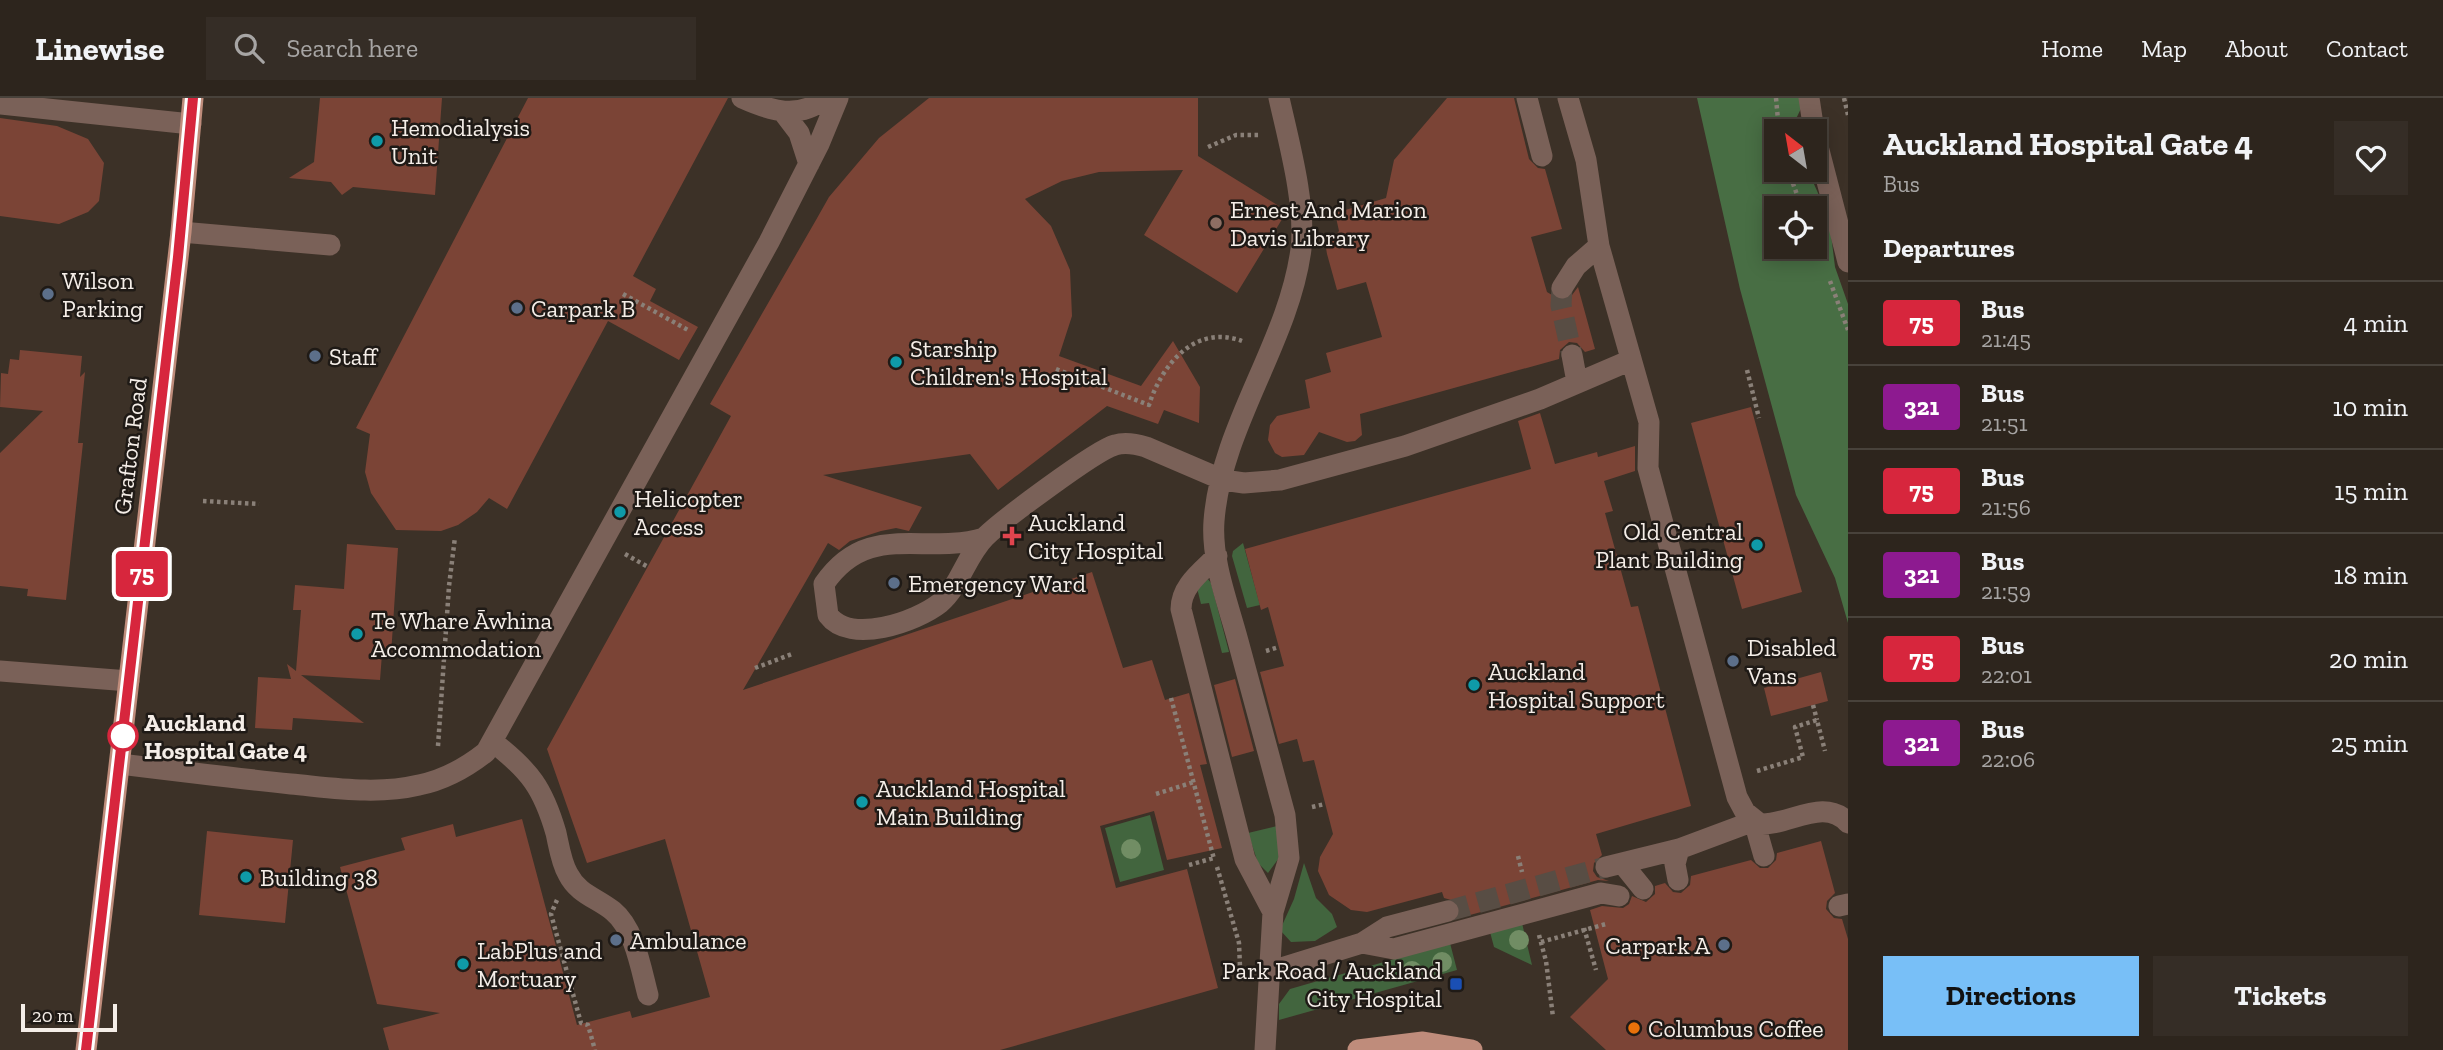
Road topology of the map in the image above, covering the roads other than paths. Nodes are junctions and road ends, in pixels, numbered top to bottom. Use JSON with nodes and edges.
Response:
{"nodes":[{"id":1,"x":193,"y":98,"type":"edge"},
{"id":2,"x":742,"y":98,"type":"edge"},
{"id":3,"x":826,"y":98,"type":"edge"},
{"id":4,"x":838,"y":98,"type":"edge"},
{"id":5,"x":1279,"y":98,"type":"edge"},
{"id":6,"x":1527,"y":98,"type":"edge"},
{"id":7,"x":1568,"y":98,"type":"edge"},
{"id":8,"x":1809,"y":98,"type":"edge"},
{"id":9,"x":0,"y":104,"type":"edge"},
{"id":10,"x":783,"y":112,"type":"junction"},
{"id":11,"x":1812,"y":119,"type":"edge"},
{"id":12,"x":191,"y":124,"type":"junction"},
{"id":13,"x":1542,"y":156,"type":"dead end"},
{"id":14,"x":809,"y":164,"type":"junction"},
{"id":15,"x":1827,"y":182,"type":"edge"},
{"id":16,"x":181,"y":232,"type":"junction"},
{"id":17,"x":330,"y":245,"type":"dead end"},
{"id":18,"x":1599,"y":246,"type":"junction"},
{"id":19,"x":1848,"y":262,"type":"edge"},
{"id":20,"x":1562,"y":288,"type":"tunnel mouth"},
{"id":21,"x":1572,"y":355,"type":"tunnel mouth"},
{"id":22,"x":1631,"y":360,"type":"junction"},
{"id":23,"x":1577,"y":382,"type":"junction"},
{"id":24,"x":1223,"y":480,"type":"junction"},
{"id":25,"x":984,"y":538,"type":"junction"},
{"id":26,"x":1217,"y":556,"type":"junction"},
{"id":27,"x":0,"y":671,"type":"edge"},
{"id":28,"x":129,"y":681,"type":"junction"},
{"id":29,"x":493,"y":742,"type":"junction"},
{"id":30,"x":120,"y":765,"type":"junction"},
{"id":31,"x":1754,"y":821,"type":"junction"},
{"id":32,"x":1848,"y":823,"type":"edge"},
{"id":33,"x":1679,"y":849,"type":"junction"},
{"id":34,"x":1763,"y":856,"type":"dead end"},
{"id":35,"x":1678,"y":880,"type":"dead end"},
{"id":36,"x":1643,"y":889,"type":"dead end"},
{"id":37,"x":1619,"y":896,"type":"dead end"},
{"id":38,"x":1448,"y":911,"type":"tunnel mouth"},
{"id":39,"x":1273,"y":912,"type":"junction"},
{"id":40,"x":1362,"y":943,"type":"junction"},
{"id":41,"x":1268,"y":972,"type":"junction"},
{"id":42,"x":648,"y":995,"type":"dead end"},
{"id":43,"x":86,"y":1050,"type":"edge"},
{"id":44,"x":1265,"y":1050,"type":"edge"},
{"id":45,"x":1358,"y":1050,"type":"edge"},
{"id":46,"x":1472,"y":1050,"type":"edge"}],
"edges":[{"from":1,"to":12,"type":"main road","name":"Grafton Road"},
{"from":2,"to":10,"type":"street"},
{"from":3,"to":10,"type":"street"},
{"from":4,"to":14,"type":"street"},
{"from":5,"to":24,"type":"street"},
{"from":6,"to":13,"type":"street"},
{"from":7,"to":18,"type":"street"},
{"from":8,"to":11,"type":"street"},
{"from":9,"to":12,"type":"street"},
{"from":10,"to":14,"type":"street"},
{"from":12,"to":16,"type":"main road","name":"Grafton Road"},
{"from":14,"to":29,"type":"street"},
{"from":15,"to":19,"type":"street"},
{"from":16,"to":17,"type":"street"},
{"from":16,"to":28,"type":"main road","name":"Grafton Road"},
{"from":18,"to":20,"type":"street"},
{"from":18,"to":22,"type":"street"},
{"from":21,"to":23,"type":"street"},
{"from":22,"to":23,"type":"street"},
{"from":22,"to":31,"type":"street"},
{"from":23,"to":24,"type":"street"},
{"from":24,"to":25,"type":"street"},
{"from":24,"to":26,"type":"street"},
{"from":25,"to":25,"type":"street"},
{"from":26,"to":39,"type":"street"},
{"from":26,"to":39,"type":"street"},
{"from":27,"to":28,"type":"street"},
{"from":28,"to":30,"type":"main road","name":"Grafton Road"},
{"from":29,"to":30,"type":"street"},
{"from":29,"to":42,"type":"street"},
{"from":30,"to":43,"type":"main road","name":"Grafton Road"},
{"from":31,"to":32,"type":"street"},
{"from":31,"to":33,"type":"street"},
{"from":31,"to":34,"type":"street"},
{"from":33,"to":35,"type":"street"},
{"from":33,"to":36,"type":"street"},
{"from":37,"to":40,"type":"street"},
{"from":38,"to":40,"type":"street"},
{"from":39,"to":41,"type":"street"},
{"from":40,"to":41,"type":"street"},
{"from":41,"to":44,"type":"street"},
{"from":45,"to":46,"type":"main road"}]}
